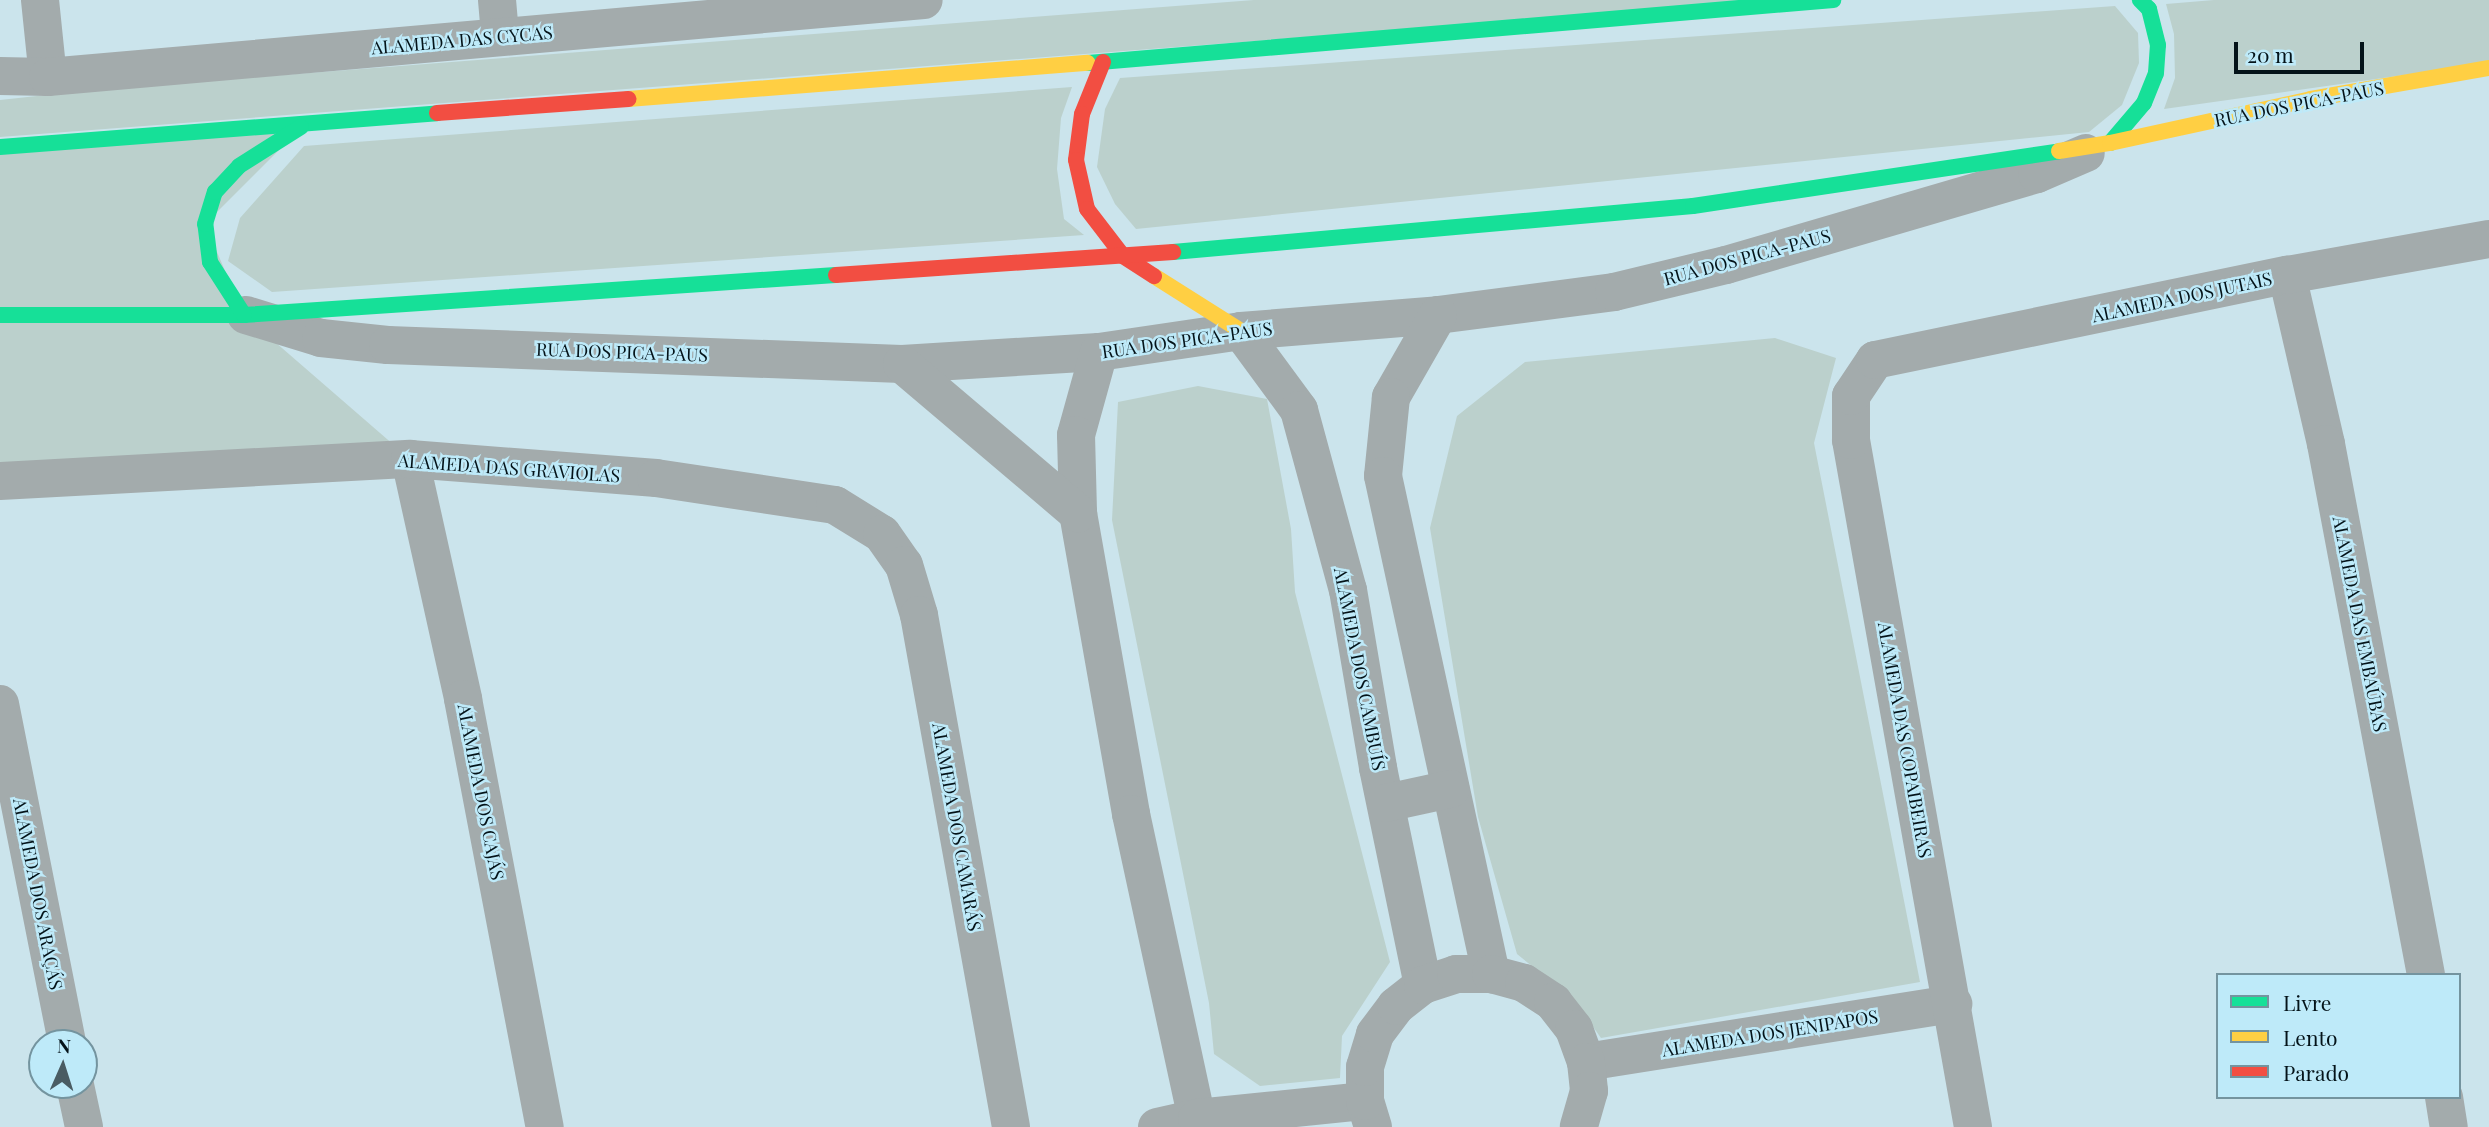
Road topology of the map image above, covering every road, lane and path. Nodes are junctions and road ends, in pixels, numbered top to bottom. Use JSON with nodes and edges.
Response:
{"nodes":[{"id":1,"x":40,"y":0,"type":"edge"},
{"id":2,"x":924,"y":0,"type":"edge"},
{"id":3,"x":1833,"y":0,"type":"edge"},
{"id":4,"x":2140,"y":0,"type":"edge"},
{"id":5,"x":498,"y":18,"type":"edge"},
{"id":6,"x":1104,"y":62,"type":"junction"},
{"id":7,"x":2489,"y":68,"type":"edge"},
{"id":8,"x":0,"y":76,"type":"edge"},
{"id":9,"x":48,"y":77,"type":"junction"},
{"id":10,"x":305,"y":124,"type":"junction"},
{"id":11,"x":2110,"y":143,"type":"junction"},
{"id":12,"x":0,"y":148,"type":"edge"},
{"id":13,"x":2489,"y":239,"type":"edge"},
{"id":14,"x":1123,"y":256,"type":"junction"},
{"id":15,"x":2287,"y":275,"type":"junction"},
{"id":16,"x":0,"y":315,"type":"edge"},
{"id":17,"x":244,"y":315,"type":"junction"},
{"id":18,"x":1438,"y":315,"type":"junction"},
{"id":19,"x":1241,"y":331,"type":"junction"},
{"id":20,"x":1099,"y":352,"type":"junction"},
{"id":21,"x":1875,"y":360,"type":"joint"},
{"id":22,"x":902,"y":363,"type":"junction"},
{"id":23,"x":410,"y":459,"type":"junction"},
{"id":24,"x":0,"y":481,"type":"edge"},
{"id":25,"x":1078,"y":513,"type":"junction"},
{"id":26,"x":881,"y":534,"type":"joint"},
{"id":27,"x":1405,"y":580,"type":"junction"},
{"id":28,"x":1348,"y":590,"type":"junction"},
{"id":29,"x":0,"y":704,"type":"edge"},
{"id":30,"x":1450,"y":789,"type":"junction"},
{"id":31,"x":1385,"y":803,"type":"junction"},
{"id":32,"x":2426,"y":973,"type":"edge"},
{"id":33,"x":1491,"y":974,"type":"junction"},
{"id":34,"x":1423,"y":985,"type":"junction"},
{"id":35,"x":1953,"y":1003,"type":"junction"},
{"id":36,"x":64,"y":1029,"type":"edge"},
{"id":37,"x":1586,"y":1062,"type":"junction"},
{"id":38,"x":78,"y":1099,"type":"edge"},
{"id":39,"x":2444,"y":1099,"type":"edge"},
{"id":40,"x":1369,"y":1114,"type":"edge"},
{"id":41,"x":1196,"y":1118,"type":"junction"},
{"id":42,"x":84,"y":1127,"type":"edge"},
{"id":43,"x":545,"y":1127,"type":"edge"},
{"id":44,"x":1011,"y":1127,"type":"edge"},
{"id":45,"x":1157,"y":1127,"type":"edge"},
{"id":46,"x":1579,"y":1127,"type":"edge"},
{"id":47,"x":1973,"y":1127,"type":"edge"},
{"id":48,"x":2448,"y":1127,"type":"edge"}],
"edges":[{"from":1,"to":9,"type":"street"},
{"from":2,"to":5,"type":"street","name":"ALAMEDA DAS CYCAS"},
{"from":3,"to":6,"type":"street"},
{"from":4,"to":11,"type":"street"},
{"from":5,"to":9,"type":"street","name":"ALAMEDA DAS CYCAS"},
{"from":6,"to":10,"type":"street"},
{"from":6,"to":14,"type":"street"},
{"from":7,"to":11,"type":"street","name":"RUA DOS PICA-PAUS"},
{"from":8,"to":9,"type":"street","name":"ALAMEDA DAS CYCAS"},
{"from":10,"to":12,"type":"street"},
{"from":10,"to":17,"type":"street"},
{"from":11,"to":14,"type":"street","name":"RUA DOS PICA-PAUS"},
{"from":11,"to":18,"type":"street","name":"RUA DOS PICA-PAUS"},
{"from":13,"to":15,"type":"street","name":"ALAMEDA DOS JUTAIS"},
{"from":14,"to":17,"type":"street","name":"RUA DOS PICA-PAUS"},
{"from":14,"to":19,"type":"street"},
{"from":15,"to":21,"type":"street","name":"ALAMEDA DOS JUTAIS"},
{"from":15,"to":32,"type":"street","name":"ALAMEDA DAS EMBAÚBAS"},
{"from":16,"to":17,"type":"street","name":"RUA DOS PICA-PAUS"},
{"from":17,"to":22,"type":"street","name":"RUA DOS PICA-PAUS"},
{"from":18,"to":19,"type":"street","name":"RUA DOS PICA-PAUS"},
{"from":18,"to":27,"type":"street"},
{"from":19,"to":20,"type":"street","name":"RUA DOS PICA-PAUS"},
{"from":19,"to":28,"type":"street","name":"ALAMEDA DOS CAMBUÍS"},
{"from":20,"to":22,"type":"street","name":"RUA DOS PICA-PAUS"},
{"from":20,"to":25,"type":"street"},
{"from":21,"to":35,"type":"street","name":"ALAMEDA DAS COPAIBEIRAS"},
{"from":22,"to":25,"type":"street"},
{"from":23,"to":24,"type":"street","name":"ALAMEDA DAS GRAVIOLAS"},
{"from":23,"to":26,"type":"street","name":"ALAMEDA DAS GRAVIOLAS"},
{"from":23,"to":43,"type":"street","name":"ALAMEDA DOS CAJÁS"},
{"from":25,"to":41,"type":"street"},
{"from":26,"to":44,"type":"street","name":"ALAMEDA DOS CAMARÁS"},
{"from":27,"to":28,"type":"street"},
{"from":27,"to":30,"type":"street"},
{"from":28,"to":31,"type":"street","name":"ALAMEDA DOS CAMBUÍS"},
{"from":29,"to":36,"type":"street","name":"ALAMEDA DOS ARAÇÁS"},
{"from":30,"to":31,"type":"street"},
{"from":30,"to":33,"type":"street"},
{"from":31,"to":34,"type":"street","name":"ALAMEDA DOS CAMBUÍS"},
{"from":33,"to":34,"type":"street"},
{"from":33,"to":37,"type":"street"},
{"from":34,"to":40,"type":"street"},
{"from":35,"to":37,"type":"street","name":"ALAMEDA DOS JENIPAPOS"},
{"from":35,"to":47,"type":"street","name":"ALAMEDA DAS COPAIBEIRAS"},
{"from":37,"to":46,"type":"street"},
{"from":38,"to":42,"type":"street"},
{"from":39,"to":48,"type":"street"},
{"from":40,"to":41,"type":"street"},
{"from":41,"to":45,"type":"street"}]}
